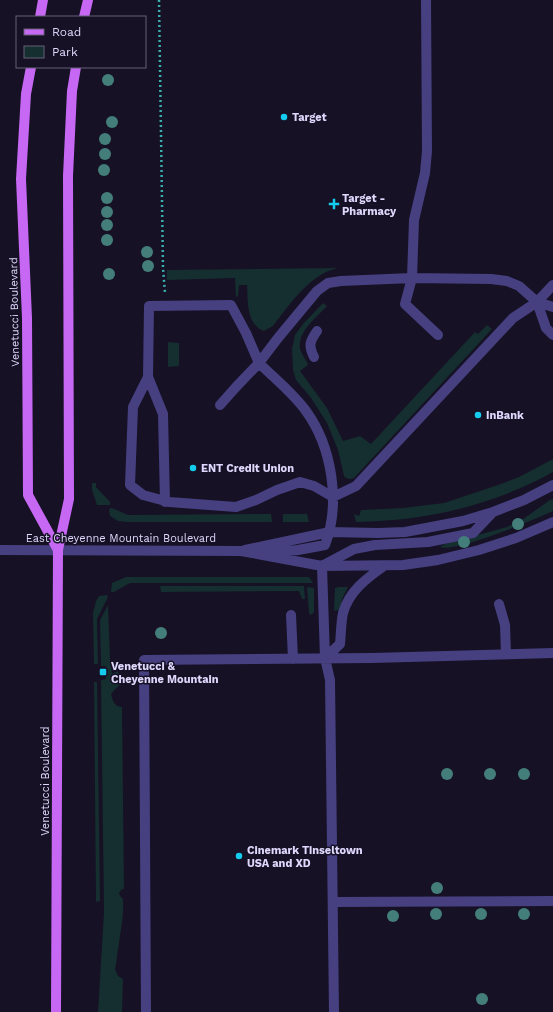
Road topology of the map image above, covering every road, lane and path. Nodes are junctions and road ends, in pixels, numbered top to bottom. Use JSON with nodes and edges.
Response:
{"nodes":[{"id":1,"x":42,"y":0,"type":"edge"},
{"id":2,"x":88,"y":0,"type":"edge"},
{"id":3,"x":159,"y":0,"type":"edge"},
{"id":4,"x":426,"y":0,"type":"edge"},
{"id":5,"x":40,"y":16,"type":"edge"},
{"id":6,"x":84,"y":16,"type":"edge"},
{"id":7,"x":31,"y":68,"type":"edge"},
{"id":8,"x":76,"y":68,"type":"edge"},
{"id":9,"x":412,"y":278,"type":"junction"},
{"id":10,"x":553,"y":285,"type":"edge"},
{"id":11,"x":537,"y":302,"type":"junction"},
{"id":12,"x":166,"y":306,"type":"junction"},
{"id":13,"x":553,"y":307,"type":"edge"},
{"id":14,"x":317,"y":331,"type":"dead end"},
{"id":15,"x":438,"y":334,"type":"dead end"},
{"id":16,"x":553,"y":335,"type":"edge"},
{"id":17,"x":314,"y":357,"type":"dead end"},
{"id":18,"x":259,"y":363,"type":"junction"},
{"id":19,"x":148,"y":377,"type":"junction"},
{"id":20,"x":220,"y":405,"type":"dead end"},
{"id":21,"x":553,"y":485,"type":"edge"},
{"id":22,"x":333,"y":496,"type":"junction"},
{"id":23,"x":165,"y":502,"type":"junction"},
{"id":24,"x":493,"y":512,"type":"junction"},
{"id":25,"x":553,"y":522,"type":"edge"},
{"id":26,"x":330,"y":532,"type":"junction"},
{"id":27,"x":0,"y":550,"type":"edge"},
{"id":28,"x":58,"y":550,"type":"junction"},
{"id":29,"x":241,"y":551,"type":"junction"},
{"id":30,"x":259,"y":554,"type":"junction"},
{"id":31,"x":385,"y":565,"type":"junction"},
{"id":32,"x":322,"y":566,"type":"junction"},
{"id":33,"x":499,"y":604,"type":"dead end"},
{"id":34,"x":291,"y":615,"type":"dead end"},
{"id":35,"x":553,"y":653,"type":"edge"},
{"id":36,"x":506,"y":654,"type":"junction"},
{"id":37,"x":325,"y":658,"type":"junction"},
{"id":38,"x":293,"y":659,"type":"junction"},
{"id":39,"x":553,"y":901,"type":"edge"},
{"id":40,"x":333,"y":902,"type":"junction"},
{"id":41,"x":56,"y":1012,"type":"edge"},
{"id":42,"x":146,"y":1012,"type":"edge"},
{"id":43,"x":334,"y":1012,"type":"edge"}],
"edges":[{"from":1,"to":5,"type":"main road"},
{"from":2,"to":6,"type":"main road"},
{"from":3,"to":12,"type":"path"},
{"from":4,"to":9,"type":"street"},
{"from":7,"to":28,"type":"main road","name":"Venetucci Boulevard"},
{"from":8,"to":28,"type":"main road","name":"Venetucci Boulevard"},
{"from":9,"to":11,"type":"street"},
{"from":9,"to":15,"type":"street"},
{"from":9,"to":18,"type":"street"},
{"from":10,"to":11,"type":"street"},
{"from":11,"to":13,"type":"street"},
{"from":11,"to":16,"type":"street"},
{"from":11,"to":22,"type":"street"},
{"from":12,"to":18,"type":"street"},
{"from":12,"to":19,"type":"street"},
{"from":14,"to":17,"type":"street"},
{"from":18,"to":20,"type":"street"},
{"from":18,"to":22,"type":"street"},
{"from":19,"to":23,"type":"street"},
{"from":19,"to":23,"type":"street"},
{"from":21,"to":24,"type":"street","name":"East Cheyenne Mountain Boulevard"},
{"from":22,"to":23,"type":"street"},
{"from":22,"to":26,"type":"street"},
{"from":24,"to":26,"type":"street","name":"East Cheyenne Mountain Boulevard"},
{"from":24,"to":32,"type":"street","name":"East Cheyenne Mountain Boulevard"},
{"from":25,"to":31,"type":"street","name":"East Cheyenne Mountain Boulevard"},
{"from":26,"to":29,"type":"street","name":"East Cheyenne Mountain Boulevard"},
{"from":26,"to":30,"type":"street","name":"East Cheyenne Mountain Boulevard"},
{"from":27,"to":28,"type":"street","name":"East Cheyenne Mountain Boulevard"},
{"from":28,"to":29,"type":"street","name":"East Cheyenne Mountain Boulevard"},
{"from":28,"to":41,"type":"main road","name":"Venetucci Boulevard"},
{"from":29,"to":30,"type":"street","name":"East Cheyenne Mountain Boulevard"},
{"from":30,"to":32,"type":"street","name":"East Cheyenne Mountain Boulevard"},
{"from":31,"to":32,"type":"street","name":"East Cheyenne Mountain Boulevard"},
{"from":31,"to":37,"type":"street"},
{"from":32,"to":37,"type":"street"},
{"from":33,"to":36,"type":"street"},
{"from":34,"to":38,"type":"street"},
{"from":35,"to":36,"type":"street"},
{"from":36,"to":37,"type":"street"},
{"from":37,"to":38,"type":"street"},
{"from":37,"to":40,"type":"street"},
{"from":38,"to":42,"type":"street"},
{"from":39,"to":40,"type":"street"},
{"from":40,"to":43,"type":"street"}]}
